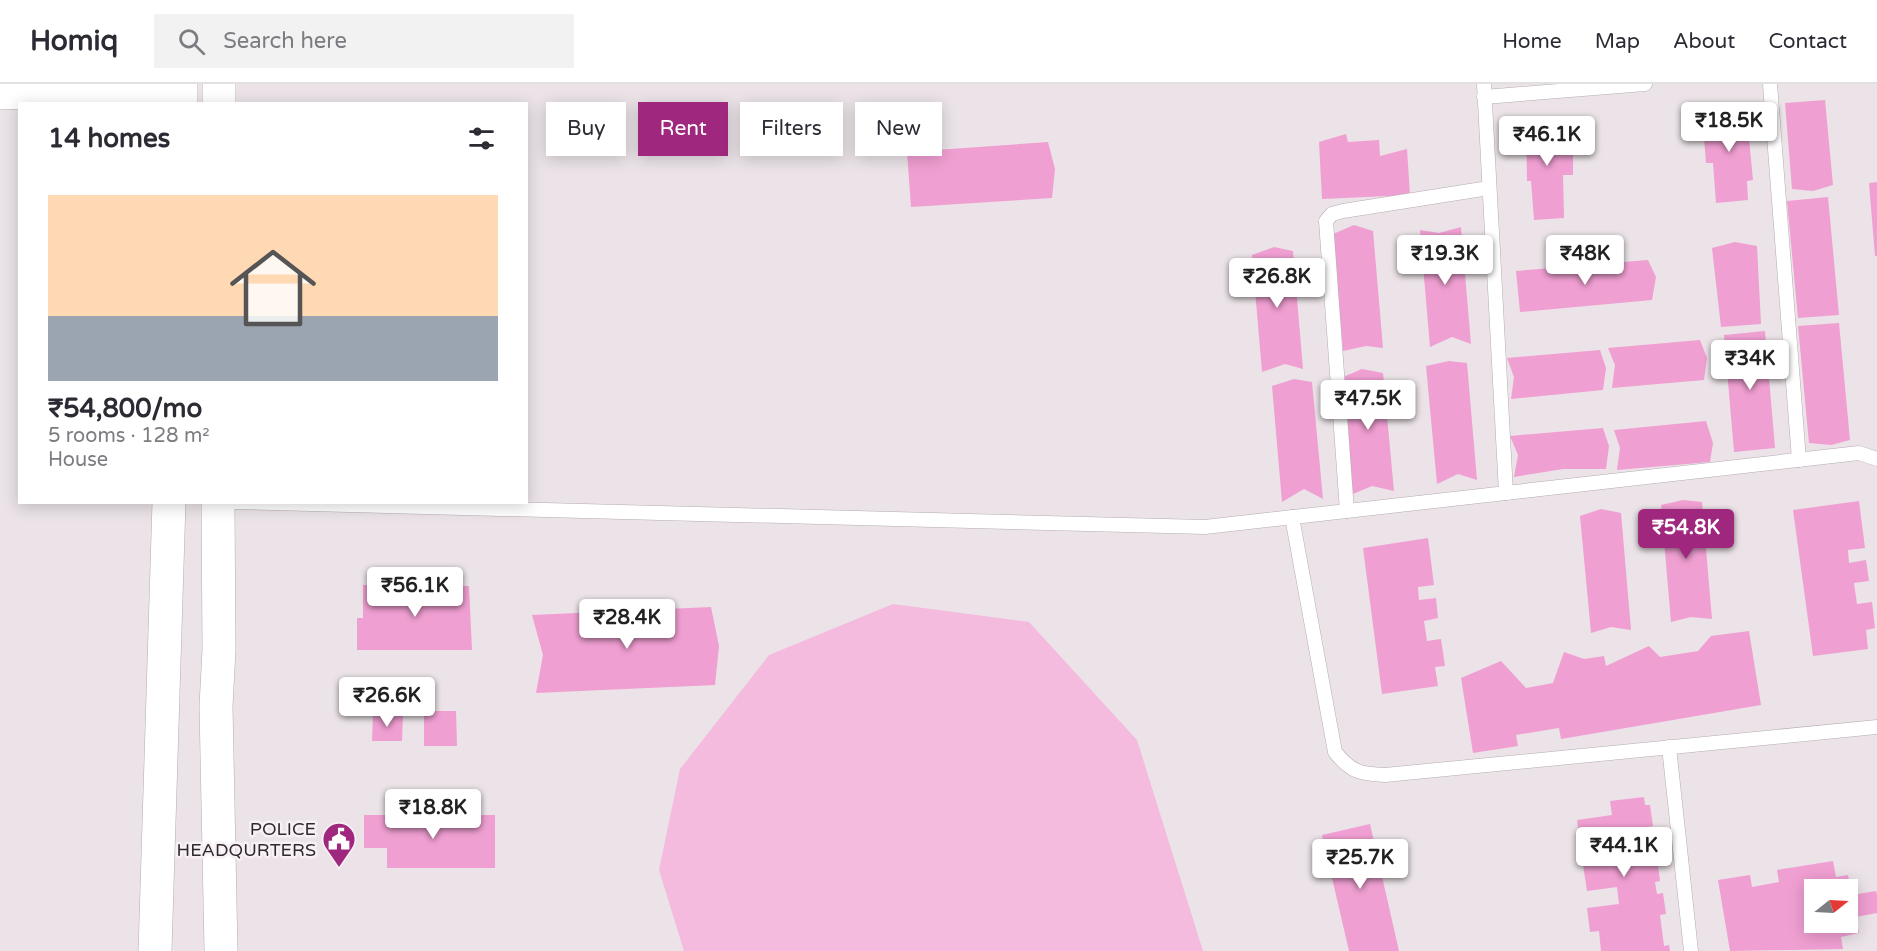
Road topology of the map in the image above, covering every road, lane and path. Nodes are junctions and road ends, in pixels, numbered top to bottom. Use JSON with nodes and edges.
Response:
{"nodes":[{"id":1,"x":219,"y":84,"type":"edge"},
{"id":2,"x":1645,"y":84,"type":"edge"},
{"id":3,"x":1770,"y":84,"type":"edge"},
{"id":4,"x":1484,"y":90,"type":"edge"},
{"id":5,"x":181,"y":93,"type":"edge"},
{"id":6,"x":0,"y":96,"type":"edge"},
{"id":7,"x":219,"y":102,"type":"edge"},
{"id":8,"x":1490,"y":188,"type":"junction"},
{"id":9,"x":1877,"y":459,"type":"edge"},
{"id":10,"x":1799,"y":460,"type":"junction"},
{"id":11,"x":1506,"y":493,"type":"junction"},
{"id":12,"x":169,"y":504,"type":"edge"},
{"id":13,"x":218,"y":504,"type":"edge"},
{"id":14,"x":311,"y":504,"type":"edge"},
{"id":15,"x":1347,"y":511,"type":"junction"},
{"id":16,"x":1292,"y":517,"type":"junction"},
{"id":17,"x":1877,"y":727,"type":"edge"},
{"id":18,"x":1670,"y":747,"type":"junction"},
{"id":19,"x":155,"y":951,"type":"edge"},
{"id":20,"x":221,"y":951,"type":"edge"},
{"id":21,"x":1691,"y":951,"type":"edge"}],
"edges":[{"from":1,"to":7,"type":"highway"},
{"from":2,"to":4,"type":"lane"},
{"from":3,"to":10,"type":"lane"},
{"from":4,"to":8,"type":"lane"},
{"from":5,"to":6,"type":"street"},
{"from":8,"to":11,"type":"lane"},
{"from":8,"to":15,"type":"lane"},
{"from":9,"to":10,"type":"lane"},
{"from":10,"to":11,"type":"lane"},
{"from":11,"to":15,"type":"lane"},
{"from":12,"to":19,"type":"highway"},
{"from":13,"to":20,"type":"highway"},
{"from":14,"to":16,"type":"lane"},
{"from":15,"to":16,"type":"lane"},
{"from":16,"to":18,"type":"lane"},
{"from":17,"to":18,"type":"lane"},
{"from":18,"to":21,"type":"lane"}]}
